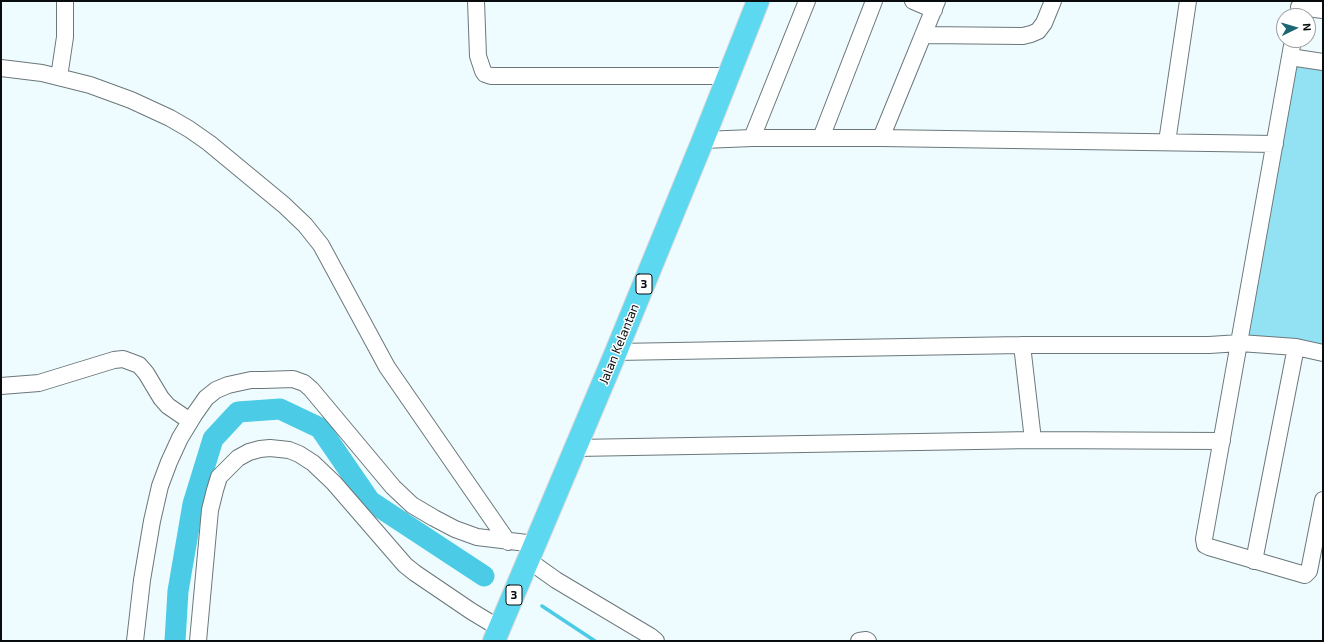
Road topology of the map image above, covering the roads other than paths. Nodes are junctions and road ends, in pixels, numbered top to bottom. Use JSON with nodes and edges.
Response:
{"nodes":[{"id":1,"x":65,"y":1,"type":"edge"},
{"id":2,"x":476,"y":1,"type":"edge"},
{"id":3,"x":758,"y":1,"type":"edge"},
{"id":4,"x":807,"y":1,"type":"edge"},
{"id":5,"x":874,"y":1,"type":"edge"},
{"id":6,"x":913,"y":1,"type":"edge"},
{"id":7,"x":1053,"y":1,"type":"edge"},
{"id":8,"x":1188,"y":1,"type":"edge"},
{"id":9,"x":935,"y":6,"type":"edge"},
{"id":10,"x":923,"y":35,"type":"junction"},
{"id":11,"x":1292,"y":48,"type":"edge"},
{"id":12,"x":1290,"y":57,"type":"junction"},
{"id":13,"x":1323,"y":62,"type":"edge"},
{"id":14,"x":1,"y":68,"type":"edge"},
{"id":15,"x":728,"y":76,"type":"junction"},
{"id":16,"x":59,"y":77,"type":"junction"},
{"id":17,"x":752,"y":138,"type":"junction"},
{"id":18,"x":821,"y":138,"type":"junction"},
{"id":19,"x":881,"y":138,"type":"junction"},
{"id":20,"x":703,"y":140,"type":"junction"},
{"id":21,"x":1167,"y":142,"type":"junction"},
{"id":22,"x":1275,"y":144,"type":"junction"},
{"id":23,"x":1240,"y":343,"type":"junction"},
{"id":24,"x":1022,"y":345,"type":"junction"},
{"id":25,"x":1296,"y":347,"type":"junction"},
{"id":26,"x":616,"y":352,"type":"junction"},
{"id":27,"x":1323,"y":353,"type":"edge"},
{"id":28,"x":1,"y":386,"type":"edge"},
{"id":29,"x":190,"y":421,"type":"junction"},
{"id":30,"x":1033,"y":440,"type":"junction"},
{"id":31,"x":1222,"y":441,"type":"junction"},
{"id":32,"x":576,"y":448,"type":"junction"},
{"id":33,"x":1323,"y":500,"type":"edge"},
{"id":34,"x":508,"y":542,"type":"junction"},
{"id":35,"x":530,"y":556,"type":"junction"},
{"id":36,"x":1254,"y":561,"type":"junction"},
{"id":37,"x":499,"y":635,"type":"edge"},
{"id":38,"x":135,"y":641,"type":"edge"},
{"id":39,"x":198,"y":641,"type":"edge"},
{"id":40,"x":656,"y":641,"type":"edge"},
{"id":41,"x":859,"y":641,"type":"edge"},
{"id":42,"x":868,"y":641,"type":"edge"}],
"edges":[{"from":1,"to":16,"type":"street"},
{"from":2,"to":15,"type":"street"},
{"from":3,"to":15,"type":"highway","name":"Jalan Kelantan","number":"3"},
{"from":4,"to":17,"type":"street"},
{"from":5,"to":18,"type":"street"},
{"from":6,"to":9,"type":"street"},
{"from":7,"to":10,"type":"street"},
{"from":8,"to":21,"type":"street"},
{"from":9,"to":10,"type":"street"},
{"from":10,"to":19,"type":"street"},
{"from":11,"to":12,"type":"street"},
{"from":12,"to":13,"type":"street"},
{"from":12,"to":22,"type":"street"},
{"from":14,"to":16,"type":"street"},
{"from":15,"to":20,"type":"highway","name":"Jalan Kelantan","number":"3"},
{"from":16,"to":34,"type":"street"},
{"from":17,"to":18,"type":"street"},
{"from":17,"to":20,"type":"street"},
{"from":18,"to":19,"type":"street"},
{"from":19,"to":21,"type":"street"},
{"from":20,"to":26,"type":"highway","name":"Jalan Kelantan","number":"3"},
{"from":21,"to":22,"type":"street"},
{"from":22,"to":23,"type":"street"},
{"from":23,"to":24,"type":"street"},
{"from":23,"to":25,"type":"street"},
{"from":23,"to":31,"type":"street"},
{"from":24,"to":26,"type":"street"},
{"from":24,"to":30,"type":"street"},
{"from":25,"to":27,"type":"street"},
{"from":25,"to":36,"type":"street"},
{"from":26,"to":32,"type":"highway","name":"Jalan Kelantan","number":"3"},
{"from":28,"to":29,"type":"street"},
{"from":29,"to":34,"type":"street"},
{"from":29,"to":38,"type":"street"},
{"from":30,"to":31,"type":"street"},
{"from":30,"to":32,"type":"street"},
{"from":31,"to":36,"type":"street"},
{"from":32,"to":35,"type":"highway","name":"Jalan Kelantan","number":"3"},
{"from":33,"to":36,"type":"street"},
{"from":34,"to":35,"type":"street"},
{"from":35,"to":37,"type":"highway","name":"Jalan Kelantan","number":"3"},
{"from":35,"to":40,"type":"street"},
{"from":37,"to":39,"type":"street"},
{"from":41,"to":42,"type":"street"}]}
